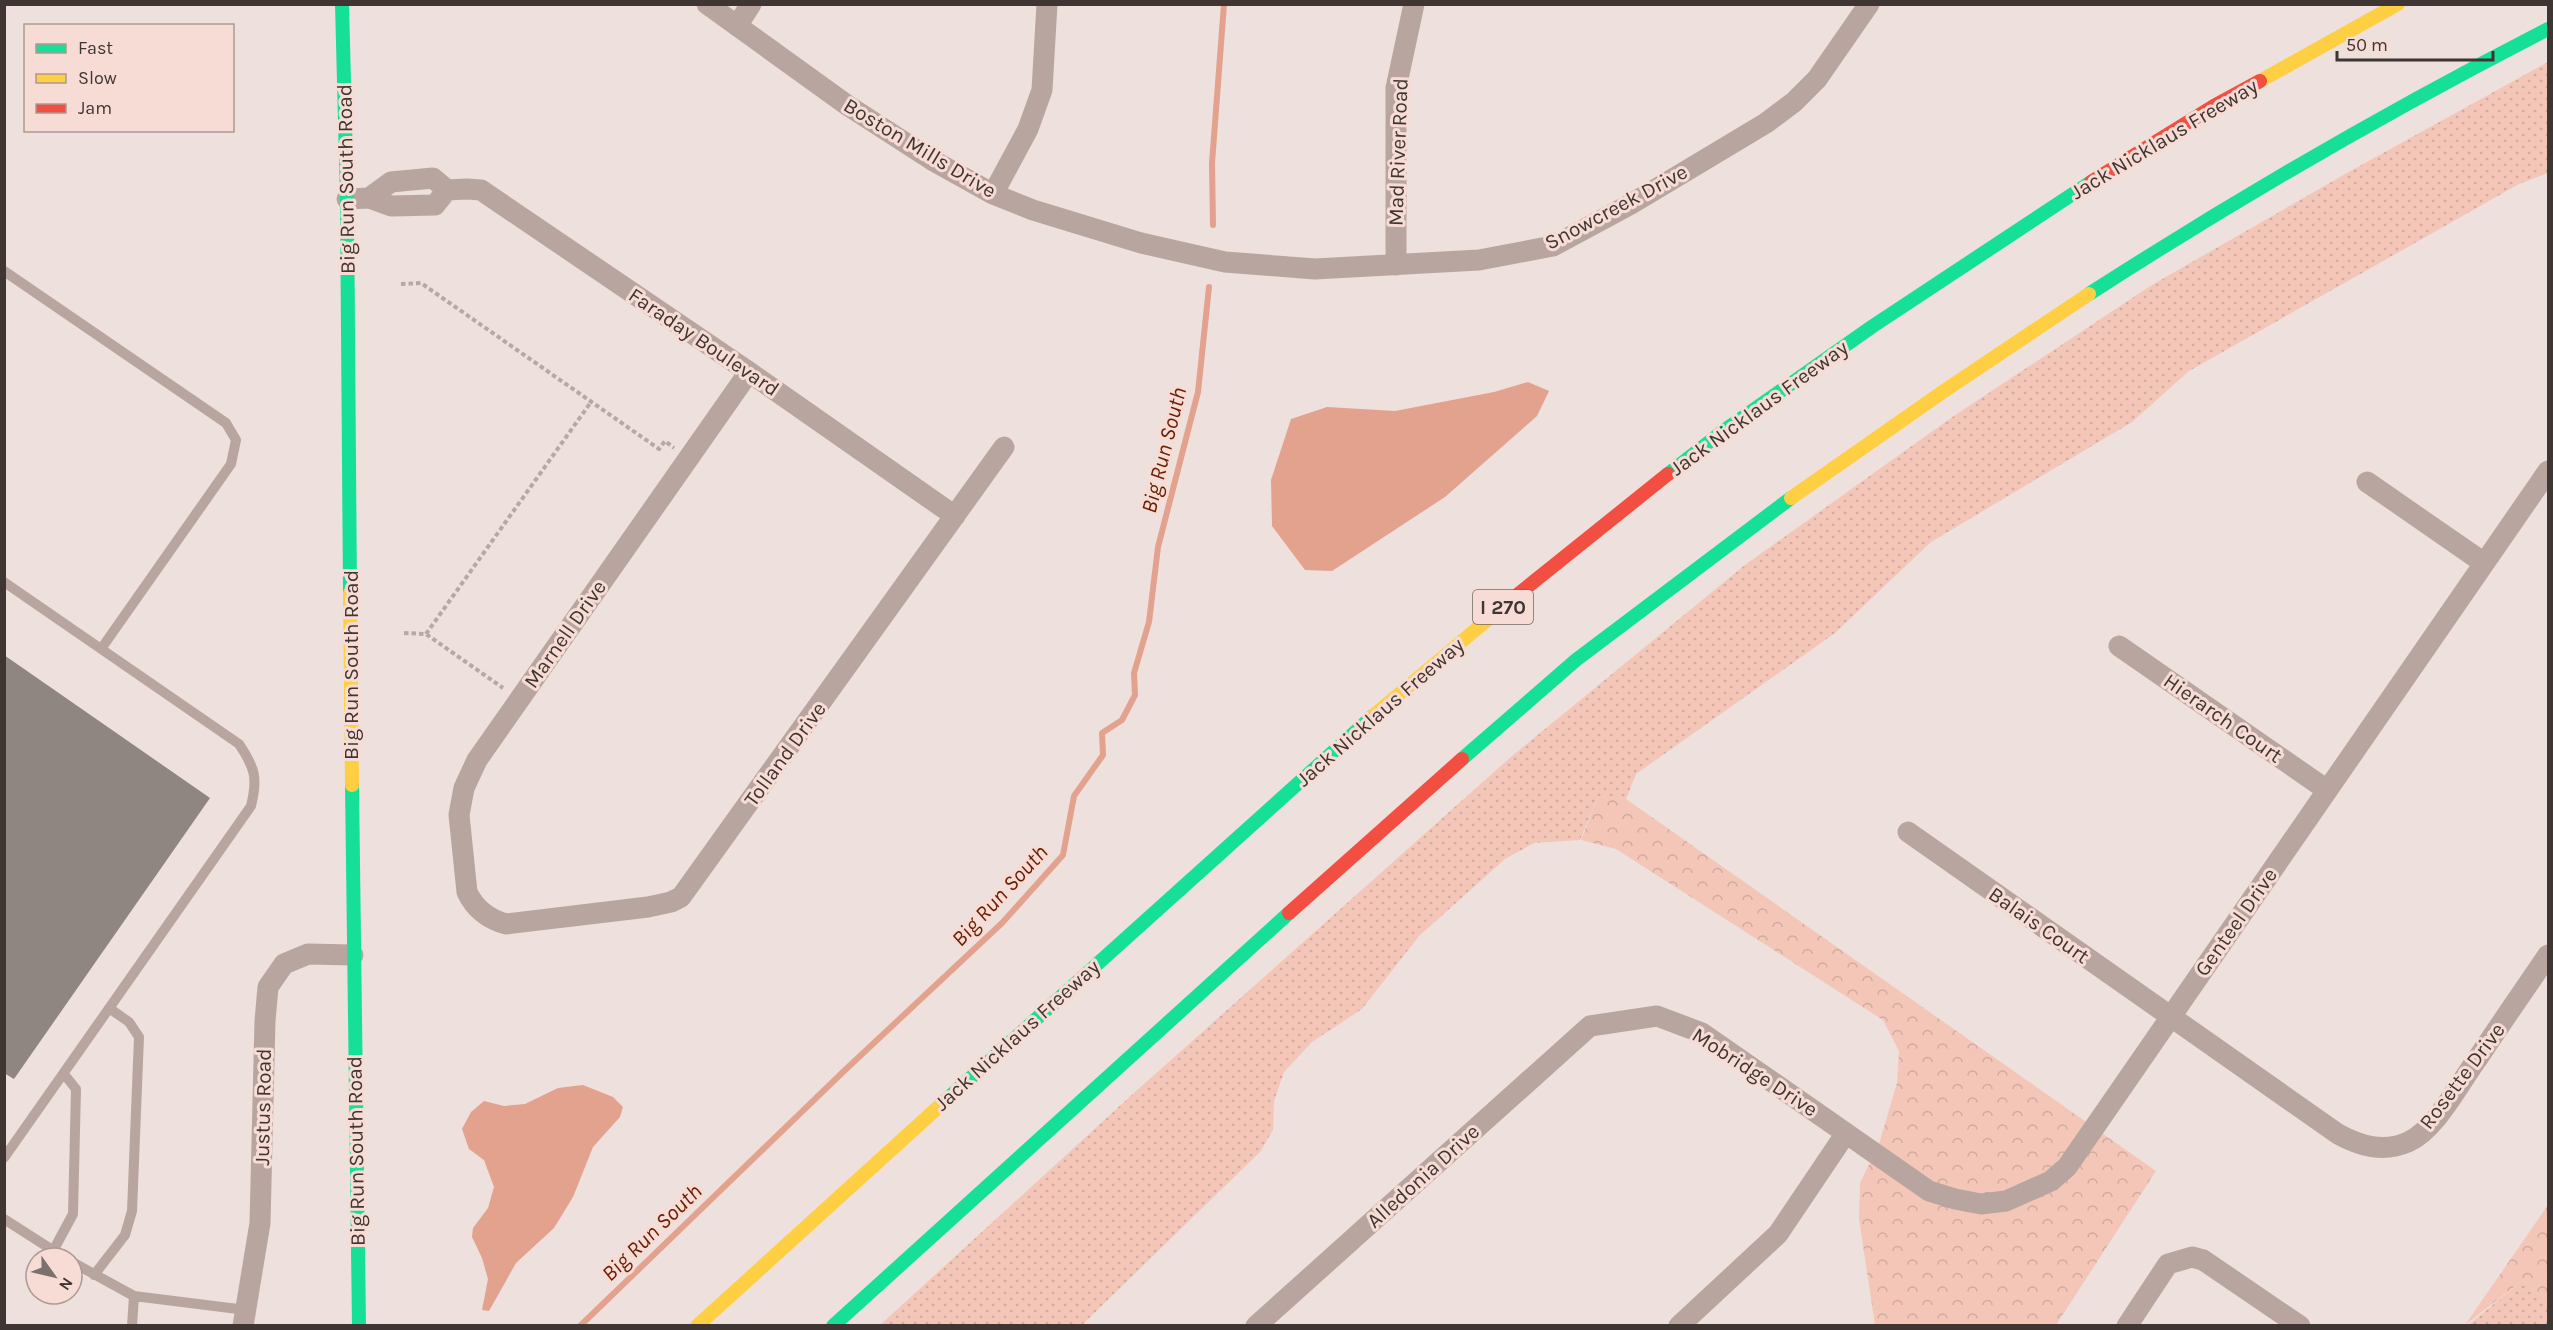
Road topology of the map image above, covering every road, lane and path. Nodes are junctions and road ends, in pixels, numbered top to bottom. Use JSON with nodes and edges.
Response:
{"nodes":[{"id":1,"x":342,"y":4,"type":"edge"},
{"id":2,"x":707,"y":4,"type":"edge"},
{"id":3,"x":751,"y":4,"type":"edge"},
{"id":4,"x":1047,"y":4,"type":"edge"},
{"id":5,"x":1414,"y":4,"type":"edge"},
{"id":6,"x":1869,"y":4,"type":"edge"},
{"id":7,"x":2398,"y":4,"type":"edge"},
{"id":8,"x":737,"y":26,"type":"junction"},
{"id":9,"x":2548,"y":29,"type":"edge"},
{"id":10,"x":993,"y":194,"type":"junction"},
{"id":11,"x":347,"y":199,"type":"junction"},
{"id":12,"x":1225,"y":262,"type":"joint"},
{"id":13,"x":1396,"y":265,"type":"junction"},
{"id":14,"x":4,"y":271,"type":"edge"},
{"id":15,"x":400,"y":284,"type":"dead end"},
{"id":16,"x":749,"y":372,"type":"junction"},
{"id":17,"x":591,"y":402,"type":"junction"},
{"id":18,"x":1004,"y":447,"type":"dead end"},
{"id":19,"x":688,"y":458,"type":"junction"},
{"id":20,"x":2548,"y":471,"type":"edge"},
{"id":21,"x":2367,"y":482,"type":"dead end"},
{"id":22,"x":955,"y":516,"type":"junction"},
{"id":23,"x":2484,"y":563,"type":"junction"},
{"id":24,"x":4,"y":582,"type":"edge"},
{"id":25,"x":404,"y":633,"type":"dead end"},
{"id":26,"x":426,"y":634,"type":"junction"},
{"id":27,"x":2119,"y":646,"type":"dead end"},
{"id":28,"x":101,"y":649,"type":"junction"},
{"id":29,"x":519,"y":699,"type":"junction"},
{"id":30,"x":2327,"y":790,"type":"junction"},
{"id":31,"x":1908,"y":832,"type":"dead end"},
{"id":32,"x":486,"y":915,"type":"joint"},
{"id":33,"x":353,"y":955,"type":"junction"},
{"id":34,"x":2548,"y":955,"type":"edge"},
{"id":35,"x":109,"y":1008,"type":"junction"},
{"id":36,"x":2170,"y":1017,"type":"junction"},
{"id":37,"x":1590,"y":1026,"type":"joint"},
{"id":38,"x":64,"y":1074,"type":"junction"},
{"id":39,"x":1846,"y":1133,"type":"junction"},
{"id":40,"x":4,"y":1158,"type":"edge"},
{"id":41,"x":4,"y":1219,"type":"edge"},
{"id":42,"x":45,"y":1246,"type":"edge"},
{"id":43,"x":56,"y":1246,"type":"edge"},
{"id":44,"x":84,"y":1269,"type":"edge"},
{"id":45,"x":94,"y":1275,"type":"junction"},
{"id":46,"x":134,"y":1296,"type":"junction"},
{"id":47,"x":245,"y":1318,"type":"edge"},
{"id":48,"x":132,"y":1326,"type":"edge"},
{"id":49,"x":359,"y":1326,"type":"edge"},
{"id":50,"x":697,"y":1326,"type":"edge"},
{"id":51,"x":833,"y":1326,"type":"edge"},
{"id":52,"x":1256,"y":1326,"type":"edge"},
{"id":53,"x":1679,"y":1326,"type":"edge"},
{"id":54,"x":2127,"y":1326,"type":"edge"},
{"id":55,"x":2300,"y":1326,"type":"edge"}],
"edges":[{"from":1,"to":11,"type":"main road","name":"Big Run South Road"},
{"from":2,"to":8,"type":"street","name":"Boston Mills Drive"},
{"from":3,"to":8,"type":"street"},
{"from":4,"to":10,"type":"street"},
{"from":5,"to":13,"type":"street","name":"Mad River Road"},
{"from":6,"to":13,"type":"street","name":"Snowcreek Drive"},
{"from":7,"to":50,"type":"main road","name":"Jack Nicklaus Freeway","number":"I 270"},
{"from":8,"to":10,"type":"street","name":"Boston Mills Drive"},
{"from":9,"to":51,"type":"main road"},
{"from":10,"to":12,"type":"street","name":"Boston Mills Drive"},
{"from":11,"to":16,"type":"street","name":"Faraday Boulevard"},
{"from":11,"to":33,"type":"main road","name":"Big Run South Road"},
{"from":12,"to":13,"type":"street","name":"Snowcreek Drive"},
{"from":14,"to":28,"type":"lane"},
{"from":15,"to":17,"type":"path"},
{"from":16,"to":19,"type":"street","name":"Marnell Drive"},
{"from":16,"to":22,"type":"street","name":"Faraday Boulevard"},
{"from":17,"to":19,"type":"path"},
{"from":17,"to":26,"type":"path"},
{"from":18,"to":22,"type":"street","name":"Tolland Drive"},
{"from":19,"to":29,"type":"street","name":"Marnell Drive"},
{"from":20,"to":23,"type":"street","name":"Genteel Drive"},
{"from":21,"to":23,"type":"street"},
{"from":22,"to":32,"type":"street","name":"Tolland Drive"},
{"from":23,"to":30,"type":"street","name":"Genteel Drive"},
{"from":24,"to":28,"type":"lane"},
{"from":25,"to":26,"type":"path"},
{"from":26,"to":29,"type":"path"},
{"from":27,"to":30,"type":"street","name":"Hierarch Court"},
{"from":28,"to":35,"type":"lane"},
{"from":29,"to":32,"type":"street","name":"Marnell Drive"},
{"from":30,"to":36,"type":"street","name":"Genteel Drive"},
{"from":31,"to":36,"type":"street","name":"Balais Court"},
{"from":33,"to":47,"type":"street","name":"Justus Road"},
{"from":33,"to":49,"type":"main road","name":"Big Run South Road"},
{"from":34,"to":36,"type":"street","name":"Rosette Drive"},
{"from":35,"to":38,"type":"lane"},
{"from":35,"to":45,"type":"lane"},
{"from":36,"to":39,"type":"street","name":"Genteel Drive"},
{"from":37,"to":39,"type":"street","name":"Mobridge Drive"},
{"from":37,"to":52,"type":"street","name":"Alledonia Drive"},
{"from":38,"to":40,"type":"lane"},
{"from":38,"to":43,"type":"lane"},
{"from":39,"to":53,"type":"street"},
{"from":41,"to":42,"type":"lane"},
{"from":44,"to":45,"type":"lane"},
{"from":45,"to":46,"type":"lane"},
{"from":46,"to":47,"type":"lane"},
{"from":46,"to":48,"type":"lane"},
{"from":54,"to":55,"type":"street"}]}
